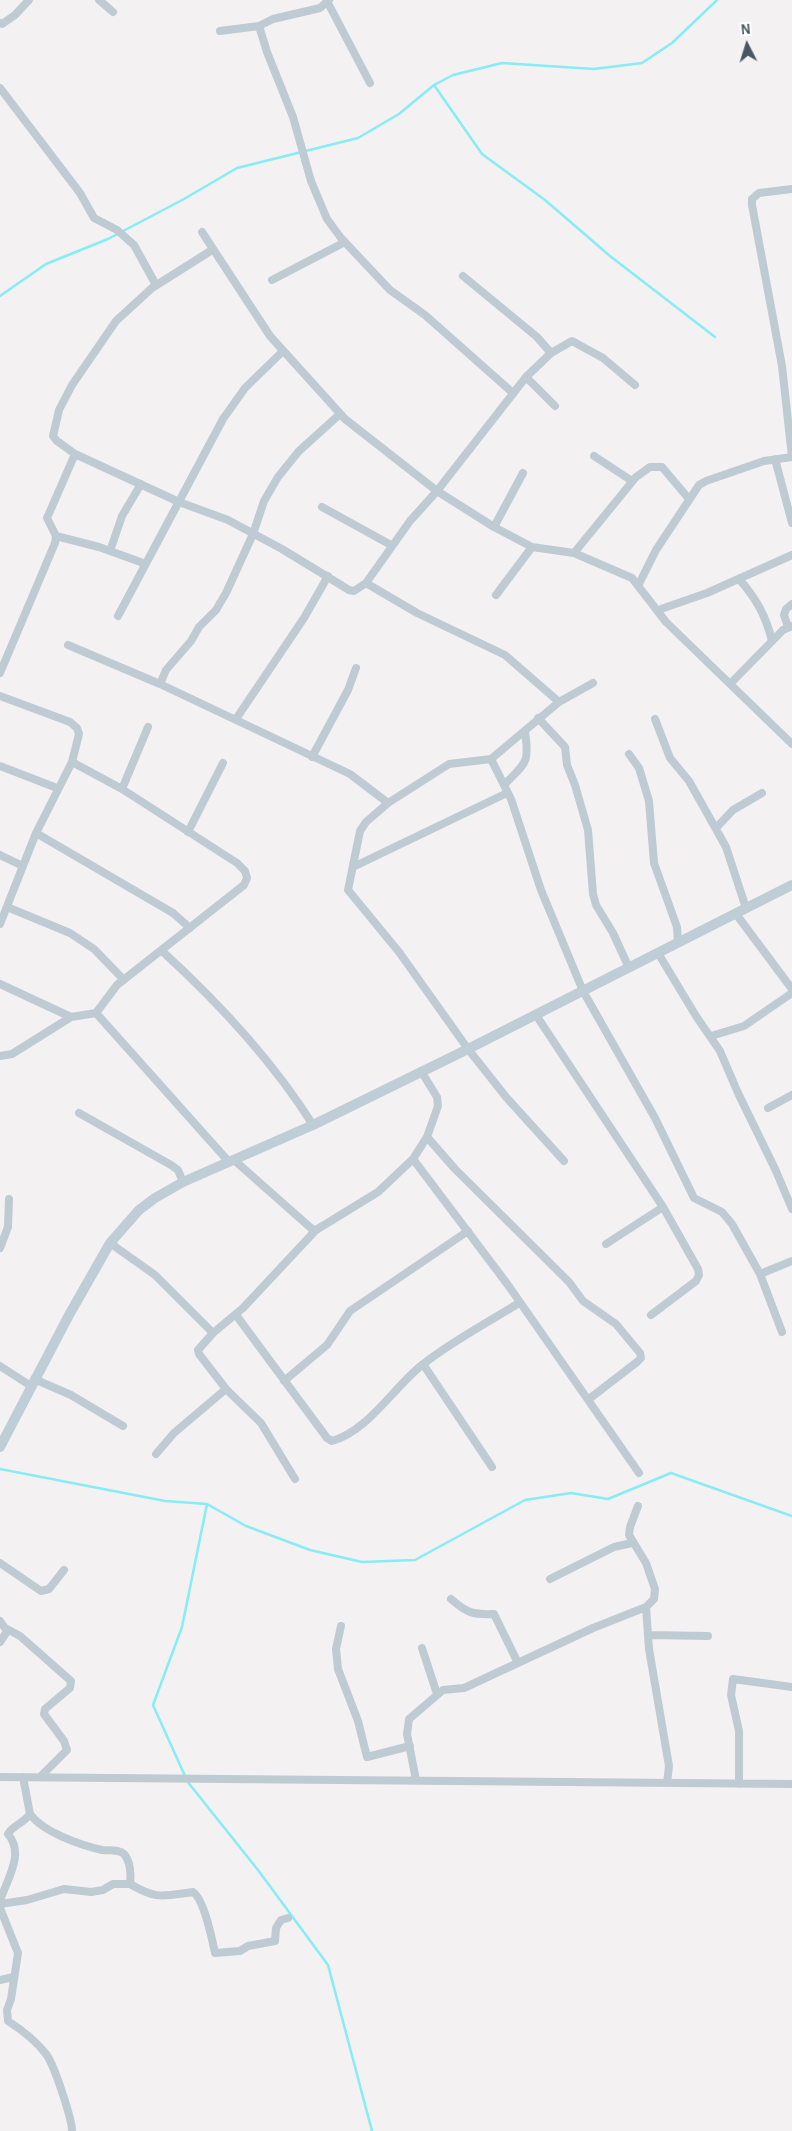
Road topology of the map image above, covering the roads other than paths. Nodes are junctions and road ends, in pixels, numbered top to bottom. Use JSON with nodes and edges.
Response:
{"nodes":[{"id":1,"x":29,"y":0,"type":"edge"},
{"id":2,"x":99,"y":0,"type":"edge"},
{"id":3,"x":328,"y":1,"type":"edge"},
{"id":4,"x":113,"y":12,"type":"dead end"},
{"id":5,"x":0,"y":23,"type":"edge"},
{"id":6,"x":259,"y":26,"type":"junction"},
{"id":7,"x":220,"y":31,"type":"dead end"},
{"id":8,"x":370,"y":84,"type":"dead end"},
{"id":9,"x":0,"y":88,"type":"edge"},
{"id":10,"x":792,"y":189,"type":"edge"},
{"id":11,"x":202,"y":232,"type":"dead end"},
{"id":12,"x":345,"y":242,"type":"junction"},
{"id":13,"x":212,"y":250,"type":"junction"},
{"id":14,"x":463,"y":276,"type":"dead end"},
{"id":15,"x":272,"y":280,"type":"dead end"},
{"id":16,"x":156,"y":285,"type":"junction"},
{"id":17,"x":283,"y":351,"type":"junction"},
{"id":18,"x":551,"y":353,"type":"junction"},
{"id":19,"x":526,"y":377,"type":"junction"},
{"id":20,"x":635,"y":385,"type":"dead end"},
{"id":21,"x":513,"y":393,"type":"junction"},
{"id":22,"x":556,"y":406,"type":"dead end"},
{"id":23,"x":340,"y":414,"type":"junction"},
{"id":24,"x":75,"y":454,"type":"junction"},
{"id":25,"x":594,"y":456,"type":"dead end"},
{"id":26,"x":792,"y":457,"type":"edge"},
{"id":27,"x":776,"y":459,"type":"junction"},
{"id":28,"x":523,"y":473,"type":"dead end"},
{"id":29,"x":632,"y":481,"type":"junction"},
{"id":30,"x":141,"y":484,"type":"junction"},
{"id":31,"x":437,"y":491,"type":"junction"},
{"id":32,"x":690,"y":499,"type":"junction"},
{"id":33,"x":179,"y":502,"type":"junction"},
{"id":34,"x":322,"y":507,"type":"dead end"},
{"id":35,"x":792,"y":523,"type":"edge"},
{"id":36,"x":494,"y":527,"type":"junction"},
{"id":37,"x":253,"y":534,"type":"junction"},
{"id":38,"x":56,"y":536,"type":"junction"},
{"id":39,"x":391,"y":545,"type":"junction"},
{"id":40,"x":532,"y":548,"type":"junction"},
{"id":41,"x":110,"y":551,"type":"junction"},
{"id":42,"x":574,"y":553,"type":"junction"},
{"id":43,"x":792,"y":555,"type":"edge"},
{"id":44,"x":146,"y":564,"type":"junction"},
{"id":45,"x":328,"y":576,"type":"junction"},
{"id":46,"x":739,"y":579,"type":"junction"},
{"id":47,"x":366,"y":583,"type":"junction"},
{"id":48,"x":639,"y":584,"type":"junction"},
{"id":49,"x":496,"y":595,"type":"dead end"},
{"id":50,"x":792,"y":604,"type":"edge"},
{"id":51,"x":658,"y":610,"type":"junction"},
{"id":52,"x":118,"y":616,"type":"dead end"},
{"id":53,"x":767,"y":619,"type":"junction"},
{"id":54,"x":788,"y":628,"type":"edge"},
{"id":55,"x":772,"y":640,"type":"junction"},
{"id":56,"x":68,"y":645,"type":"dead end"},
{"id":57,"x":356,"y":668,"type":"dead end"},
{"id":58,"x":0,"y":673,"type":"edge"},
{"id":59,"x":593,"y":683,"type":"dead end"},
{"id":60,"x":160,"y":684,"type":"junction"},
{"id":61,"x":730,"y":684,"type":"junction"},
{"id":62,"x":0,"y":696,"type":"edge"},
{"id":63,"x":559,"y":702,"type":"junction"},
{"id":64,"x":538,"y":718,"type":"junction"},
{"id":65,"x":236,"y":719,"type":"junction"},
{"id":66,"x":655,"y":720,"type":"dead end"},
{"id":67,"x":148,"y":727,"type":"dead end"},
{"id":68,"x":525,"y":732,"type":"junction"},
{"id":69,"x":792,"y":744,"type":"edge"},
{"id":70,"x":629,"y":754,"type":"dead end"},
{"id":71,"x":312,"y":757,"type":"junction"},
{"id":72,"x":491,"y":758,"type":"junction"},
{"id":73,"x":72,"y":762,"type":"junction"},
{"id":74,"x":223,"y":763,"type":"dead end"},
{"id":75,"x":0,"y":766,"type":"edge"},
{"id":76,"x":504,"y":785,"type":"junction"},
{"id":77,"x":57,"y":788,"type":"junction"},
{"id":78,"x":122,"y":790,"type":"junction"},
{"id":79,"x":508,"y":793,"type":"junction"},
{"id":80,"x":762,"y":793,"type":"dead end"},
{"id":81,"x":388,"y":803,"type":"junction"},
{"id":82,"x":716,"y":828,"type":"junction"},
{"id":83,"x":188,"y":832,"type":"junction"},
{"id":84,"x":36,"y":833,"type":"junction"},
{"id":85,"x":0,"y":855,"type":"edge"},
{"id":86,"x":23,"y":866,"type":"junction"},
{"id":87,"x":353,"y":867,"type":"junction"},
{"id":88,"x":792,"y":885,"type":"edge"},
{"id":89,"x":7,"y":907,"type":"junction"},
{"id":90,"x":746,"y":908,"type":"junction"},
{"id":91,"x":736,"y":914,"type":"junction"},
{"id":92,"x":0,"y":924,"type":"edge"},
{"id":93,"x":190,"y":928,"type":"junction"},
{"id":94,"x":678,"y":943,"type":"junction"},
{"id":95,"x":162,"y":951,"type":"junction"},
{"id":96,"x":658,"y":953,"type":"junction"},
{"id":97,"x":629,"y":968,"type":"junction"},
{"id":98,"x":124,"y":980,"type":"junction"},
{"id":99,"x":0,"y":984,"type":"edge"},
{"id":100,"x":792,"y":988,"type":"edge"},
{"id":101,"x":583,"y":991,"type":"junction"},
{"id":102,"x":792,"y":993,"type":"edge"},
{"id":103,"x":96,"y":1013,"type":"junction"},
{"id":104,"x":536,"y":1015,"type":"junction"},
{"id":105,"x":71,"y":1017,"type":"junction"},
{"id":106,"x":711,"y":1036,"type":"junction"},
{"id":107,"x":468,"y":1049,"type":"junction"},
{"id":108,"x":0,"y":1056,"type":"edge"},
{"id":109,"x":421,"y":1072,"type":"junction"},
{"id":110,"x":792,"y":1095,"type":"edge"},
{"id":111,"x":768,"y":1108,"type":"dead end"},
{"id":112,"x":79,"y":1113,"type":"dead end"},
{"id":113,"x":313,"y":1125,"type":"junction"},
{"id":114,"x":428,"y":1137,"type":"junction"},
{"id":115,"x":413,"y":1159,"type":"junction"},
{"id":116,"x":231,"y":1161,"type":"junction"},
{"id":117,"x":564,"y":1161,"type":"dead end"},
{"id":118,"x":183,"y":1182,"type":"junction"},
{"id":119,"x":9,"y":1200,"type":"dead end"},
{"id":120,"x":663,"y":1207,"type":"junction"},
{"id":121,"x":792,"y":1209,"type":"edge"},
{"id":122,"x":0,"y":1212,"type":"edge"},
{"id":123,"x":9,"y":1220,"type":"junction"},
{"id":124,"x":316,"y":1230,"type":"junction"},
{"id":125,"x":468,"y":1231,"type":"junction"},
{"id":126,"x":110,"y":1243,"type":"junction"},
{"id":127,"x":606,"y":1244,"type":"dead end"},
{"id":128,"x":0,"y":1248,"type":"edge"},
{"id":129,"x":792,"y":1261,"type":"edge"},
{"id":130,"x":760,"y":1274,"type":"junction"},
{"id":131,"x":519,"y":1303,"type":"junction"},
{"id":132,"x":236,"y":1315,"type":"junction"},
{"id":133,"x":651,"y":1316,"type":"dead end"},
{"id":134,"x":782,"y":1332,"type":"dead end"},
{"id":135,"x":213,"y":1333,"type":"junction"},
{"id":136,"x":423,"y":1364,"type":"junction"},
{"id":137,"x":0,"y":1366,"type":"edge"},
{"id":138,"x":284,"y":1381,"type":"junction"},
{"id":139,"x":33,"y":1383,"type":"junction"},
{"id":140,"x":226,"y":1389,"type":"junction"},
{"id":141,"x":589,"y":1399,"type":"junction"},
{"id":142,"x":123,"y":1426,"type":"dead end"},
{"id":143,"x":1,"y":1443,"type":"edge"},
{"id":144,"x":156,"y":1454,"type":"dead end"},
{"id":145,"x":492,"y":1467,"type":"dead end"},
{"id":146,"x":639,"y":1473,"type":"dead end"},
{"id":147,"x":295,"y":1479,"type":"dead end"},
{"id":148,"x":638,"y":1506,"type":"dead end"},
{"id":149,"x":632,"y":1543,"type":"junction"},
{"id":150,"x":0,"y":1562,"type":"edge"},
{"id":151,"x":64,"y":1570,"type":"dead end"},
{"id":152,"x":550,"y":1579,"type":"dead end"},
{"id":153,"x":451,"y":1599,"type":"dead end"},
{"id":154,"x":646,"y":1607,"type":"junction"},
{"id":155,"x":0,"y":1621,"type":"edge"},
{"id":156,"x":341,"y":1626,"type":"dead end"},
{"id":157,"x":8,"y":1630,"type":"junction"},
{"id":158,"x":648,"y":1635,"type":"junction"},
{"id":159,"x":708,"y":1636,"type":"dead end"},
{"id":160,"x":0,"y":1642,"type":"edge"},
{"id":161,"x":422,"y":1648,"type":"dead end"},
{"id":162,"x":518,"y":1663,"type":"junction"},
{"id":163,"x":792,"y":1687,"type":"edge"},
{"id":164,"x":437,"y":1694,"type":"junction"},
{"id":165,"x":410,"y":1746,"type":"junction"},
{"id":166,"x":0,"y":1777,"type":"edge"},
{"id":167,"x":23,"y":1777,"type":"junction"},
{"id":168,"x":40,"y":1777,"type":"junction"},
{"id":169,"x":416,"y":1780,"type":"junction"},
{"id":170,"x":667,"y":1783,"type":"junction"},
{"id":171,"x":739,"y":1784,"type":"junction"},
{"id":172,"x":792,"y":1784,"type":"edge"},
{"id":173,"x":30,"y":1814,"type":"junction"},
{"id":174,"x":130,"y":1884,"type":"junction"},
{"id":175,"x":0,"y":1899,"type":"edge"},
{"id":176,"x":0,"y":1908,"type":"edge"},
{"id":177,"x":288,"y":1918,"type":"dead end"},
{"id":178,"x":13,"y":1977,"type":"junction"},
{"id":179,"x":0,"y":1980,"type":"edge"},
{"id":180,"x":72,"y":2131,"type":"edge"}],
"edges":[{"from":1,"to":5,"type":"street"},
{"from":2,"to":4,"type":"street"},
{"from":3,"to":6,"type":"street"},
{"from":3,"to":8,"type":"street"},
{"from":6,"to":7,"type":"street"},
{"from":6,"to":12,"type":"street"},
{"from":9,"to":16,"type":"street"},
{"from":10,"to":26,"type":"street"},
{"from":11,"to":13,"type":"street"},
{"from":12,"to":15,"type":"street"},
{"from":12,"to":21,"type":"street"},
{"from":13,"to":16,"type":"street"},
{"from":13,"to":17,"type":"street"},
{"from":14,"to":18,"type":"street"},
{"from":16,"to":24,"type":"street"},
{"from":17,"to":23,"type":"street"},
{"from":17,"to":33,"type":"street"},
{"from":18,"to":19,"type":"street"},
{"from":18,"to":20,"type":"street"},
{"from":19,"to":21,"type":"street"},
{"from":19,"to":22,"type":"street"},
{"from":21,"to":31,"type":"street"},
{"from":23,"to":31,"type":"street"},
{"from":23,"to":37,"type":"street"},
{"from":24,"to":30,"type":"street"},
{"from":24,"to":38,"type":"street"},
{"from":25,"to":29,"type":"street"},
{"from":26,"to":27,"type":"street"},
{"from":27,"to":32,"type":"street"},
{"from":27,"to":35,"type":"street"},
{"from":28,"to":36,"type":"street"},
{"from":29,"to":32,"type":"street"},
{"from":29,"to":42,"type":"street"},
{"from":30,"to":33,"type":"street"},
{"from":30,"to":41,"type":"street"},
{"from":31,"to":36,"type":"street"},
{"from":31,"to":39,"type":"street"},
{"from":32,"to":48,"type":"street"},
{"from":33,"to":37,"type":"street"},
{"from":33,"to":44,"type":"street"},
{"from":34,"to":39,"type":"street"},
{"from":36,"to":40,"type":"street"},
{"from":37,"to":45,"type":"street"},
{"from":37,"to":60,"type":"street"},
{"from":38,"to":41,"type":"street"},
{"from":38,"to":58,"type":"street"},
{"from":39,"to":47,"type":"street"},
{"from":40,"to":42,"type":"street"},
{"from":40,"to":49,"type":"street"},
{"from":41,"to":44,"type":"street"},
{"from":42,"to":48,"type":"street"},
{"from":43,"to":46,"type":"street"},
{"from":44,"to":52,"type":"street"},
{"from":45,"to":47,"type":"street"},
{"from":45,"to":65,"type":"street"},
{"from":46,"to":51,"type":"street"},
{"from":46,"to":53,"type":"street"},
{"from":47,"to":63,"type":"street"},
{"from":48,"to":51,"type":"street"},
{"from":50,"to":54,"type":"street"},
{"from":51,"to":61,"type":"street"},
{"from":53,"to":54,"type":"street"},
{"from":53,"to":55,"type":"street"},
{"from":54,"to":55,"type":"street"},
{"from":55,"to":61,"type":"street"},
{"from":56,"to":60,"type":"street"},
{"from":57,"to":71,"type":"street"},
{"from":59,"to":63,"type":"street"},
{"from":60,"to":65,"type":"street"},
{"from":61,"to":69,"type":"street"},
{"from":62,"to":73,"type":"street"},
{"from":63,"to":64,"type":"street"},
{"from":64,"to":68,"type":"street"},
{"from":64,"to":97,"type":"street"},
{"from":65,"to":71,"type":"street"},
{"from":66,"to":82,"type":"street"},
{"from":67,"to":78,"type":"street"},
{"from":68,"to":72,"type":"street"},
{"from":68,"to":76,"type":"street"},
{"from":70,"to":94,"type":"street"},
{"from":71,"to":81,"type":"street"},
{"from":72,"to":76,"type":"street"},
{"from":72,"to":81,"type":"street"},
{"from":73,"to":77,"type":"street"},
{"from":73,"to":78,"type":"street"},
{"from":74,"to":83,"type":"street"},
{"from":75,"to":77,"type":"street"},
{"from":76,"to":79,"type":"street"},
{"from":77,"to":84,"type":"street"},
{"from":78,"to":83,"type":"street"},
{"from":79,"to":87,"type":"street"},
{"from":79,"to":101,"type":"street"},
{"from":80,"to":82,"type":"street"},
{"from":81,"to":87,"type":"street"},
{"from":82,"to":90,"type":"street"},
{"from":83,"to":93,"type":"street"},
{"from":84,"to":86,"type":"street"},
{"from":84,"to":93,"type":"street"},
{"from":85,"to":86,"type":"street"},
{"from":86,"to":89,"type":"street"},
{"from":87,"to":107,"type":"street"},
{"from":88,"to":90,"type":"main road"},
{"from":89,"to":92,"type":"street"},
{"from":89,"to":98,"type":"street"},
{"from":90,"to":91,"type":"main road"},
{"from":91,"to":94,"type":"main road"},
{"from":91,"to":100,"type":"street"},
{"from":93,"to":95,"type":"street"},
{"from":94,"to":96,"type":"main road"},
{"from":95,"to":98,"type":"street"},
{"from":95,"to":113,"type":"street"},
{"from":96,"to":97,"type":"main road"},
{"from":96,"to":106,"type":"street"},
{"from":97,"to":101,"type":"main road"},
{"from":98,"to":103,"type":"street"},
{"from":99,"to":105,"type":"street"},
{"from":101,"to":104,"type":"main road"},
{"from":101,"to":130,"type":"street"},
{"from":102,"to":106,"type":"street"},
{"from":103,"to":105,"type":"street"},
{"from":103,"to":116,"type":"street"},
{"from":104,"to":107,"type":"main road"},
{"from":104,"to":120,"type":"street"},
{"from":105,"to":108,"type":"street"},
{"from":106,"to":121,"type":"street"},
{"from":107,"to":109,"type":"main road"},
{"from":107,"to":117,"type":"street"},
{"from":109,"to":113,"type":"main road"},
{"from":109,"to":114,"type":"street"},
{"from":110,"to":111,"type":"street"},
{"from":112,"to":118,"type":"street"},
{"from":113,"to":116,"type":"main road"},
{"from":114,"to":115,"type":"street"},
{"from":114,"to":141,"type":"street"},
{"from":115,"to":124,"type":"street"},
{"from":115,"to":125,"type":"street"},
{"from":116,"to":118,"type":"main road"},
{"from":116,"to":124,"type":"street"},
{"from":118,"to":126,"type":"main road"},
{"from":119,"to":123,"type":"street"},
{"from":120,"to":127,"type":"street"},
{"from":120,"to":133,"type":"street"},
{"from":122,"to":123,"type":"street"},
{"from":123,"to":128,"type":"street"},
{"from":124,"to":132,"type":"street"},
{"from":125,"to":131,"type":"street"},
{"from":125,"to":138,"type":"street"},
{"from":126,"to":135,"type":"street"},
{"from":126,"to":139,"type":"main road"},
{"from":129,"to":130,"type":"street"},
{"from":130,"to":134,"type":"street"},
{"from":131,"to":136,"type":"street"},
{"from":131,"to":141,"type":"street"},
{"from":132,"to":135,"type":"street"},
{"from":132,"to":138,"type":"street"},
{"from":135,"to":140,"type":"street"},
{"from":136,"to":138,"type":"street"},
{"from":136,"to":145,"type":"street"},
{"from":137,"to":139,"type":"street"},
{"from":139,"to":142,"type":"street"},
{"from":139,"to":143,"type":"main road"},
{"from":140,"to":144,"type":"street"},
{"from":140,"to":147,"type":"street"},
{"from":141,"to":146,"type":"street"},
{"from":148,"to":149,"type":"street"},
{"from":149,"to":152,"type":"street"},
{"from":149,"to":154,"type":"street"},
{"from":150,"to":151,"type":"street"},
{"from":153,"to":162,"type":"street"},
{"from":154,"to":158,"type":"street"},
{"from":154,"to":162,"type":"street"},
{"from":155,"to":157,"type":"street"},
{"from":156,"to":165,"type":"street"},
{"from":157,"to":160,"type":"street"},
{"from":157,"to":168,"type":"street"},
{"from":158,"to":159,"type":"street"},
{"from":158,"to":170,"type":"street"},
{"from":161,"to":164,"type":"street"},
{"from":162,"to":164,"type":"street"},
{"from":163,"to":171,"type":"street"},
{"from":164,"to":165,"type":"street"},
{"from":165,"to":169,"type":"street"},
{"from":166,"to":167,"type":"street"},
{"from":167,"to":168,"type":"street"},
{"from":167,"to":173,"type":"street"},
{"from":168,"to":169,"type":"street"},
{"from":169,"to":170,"type":"street"},
{"from":170,"to":171,"type":"street"},
{"from":171,"to":172,"type":"street"},
{"from":173,"to":174,"type":"street"},
{"from":173,"to":175,"type":"street"},
{"from":174,"to":175,"type":"street"},
{"from":174,"to":177,"type":"street"},
{"from":176,"to":178,"type":"street"},
{"from":178,"to":179,"type":"street"},
{"from":178,"to":180,"type":"street"}]}
